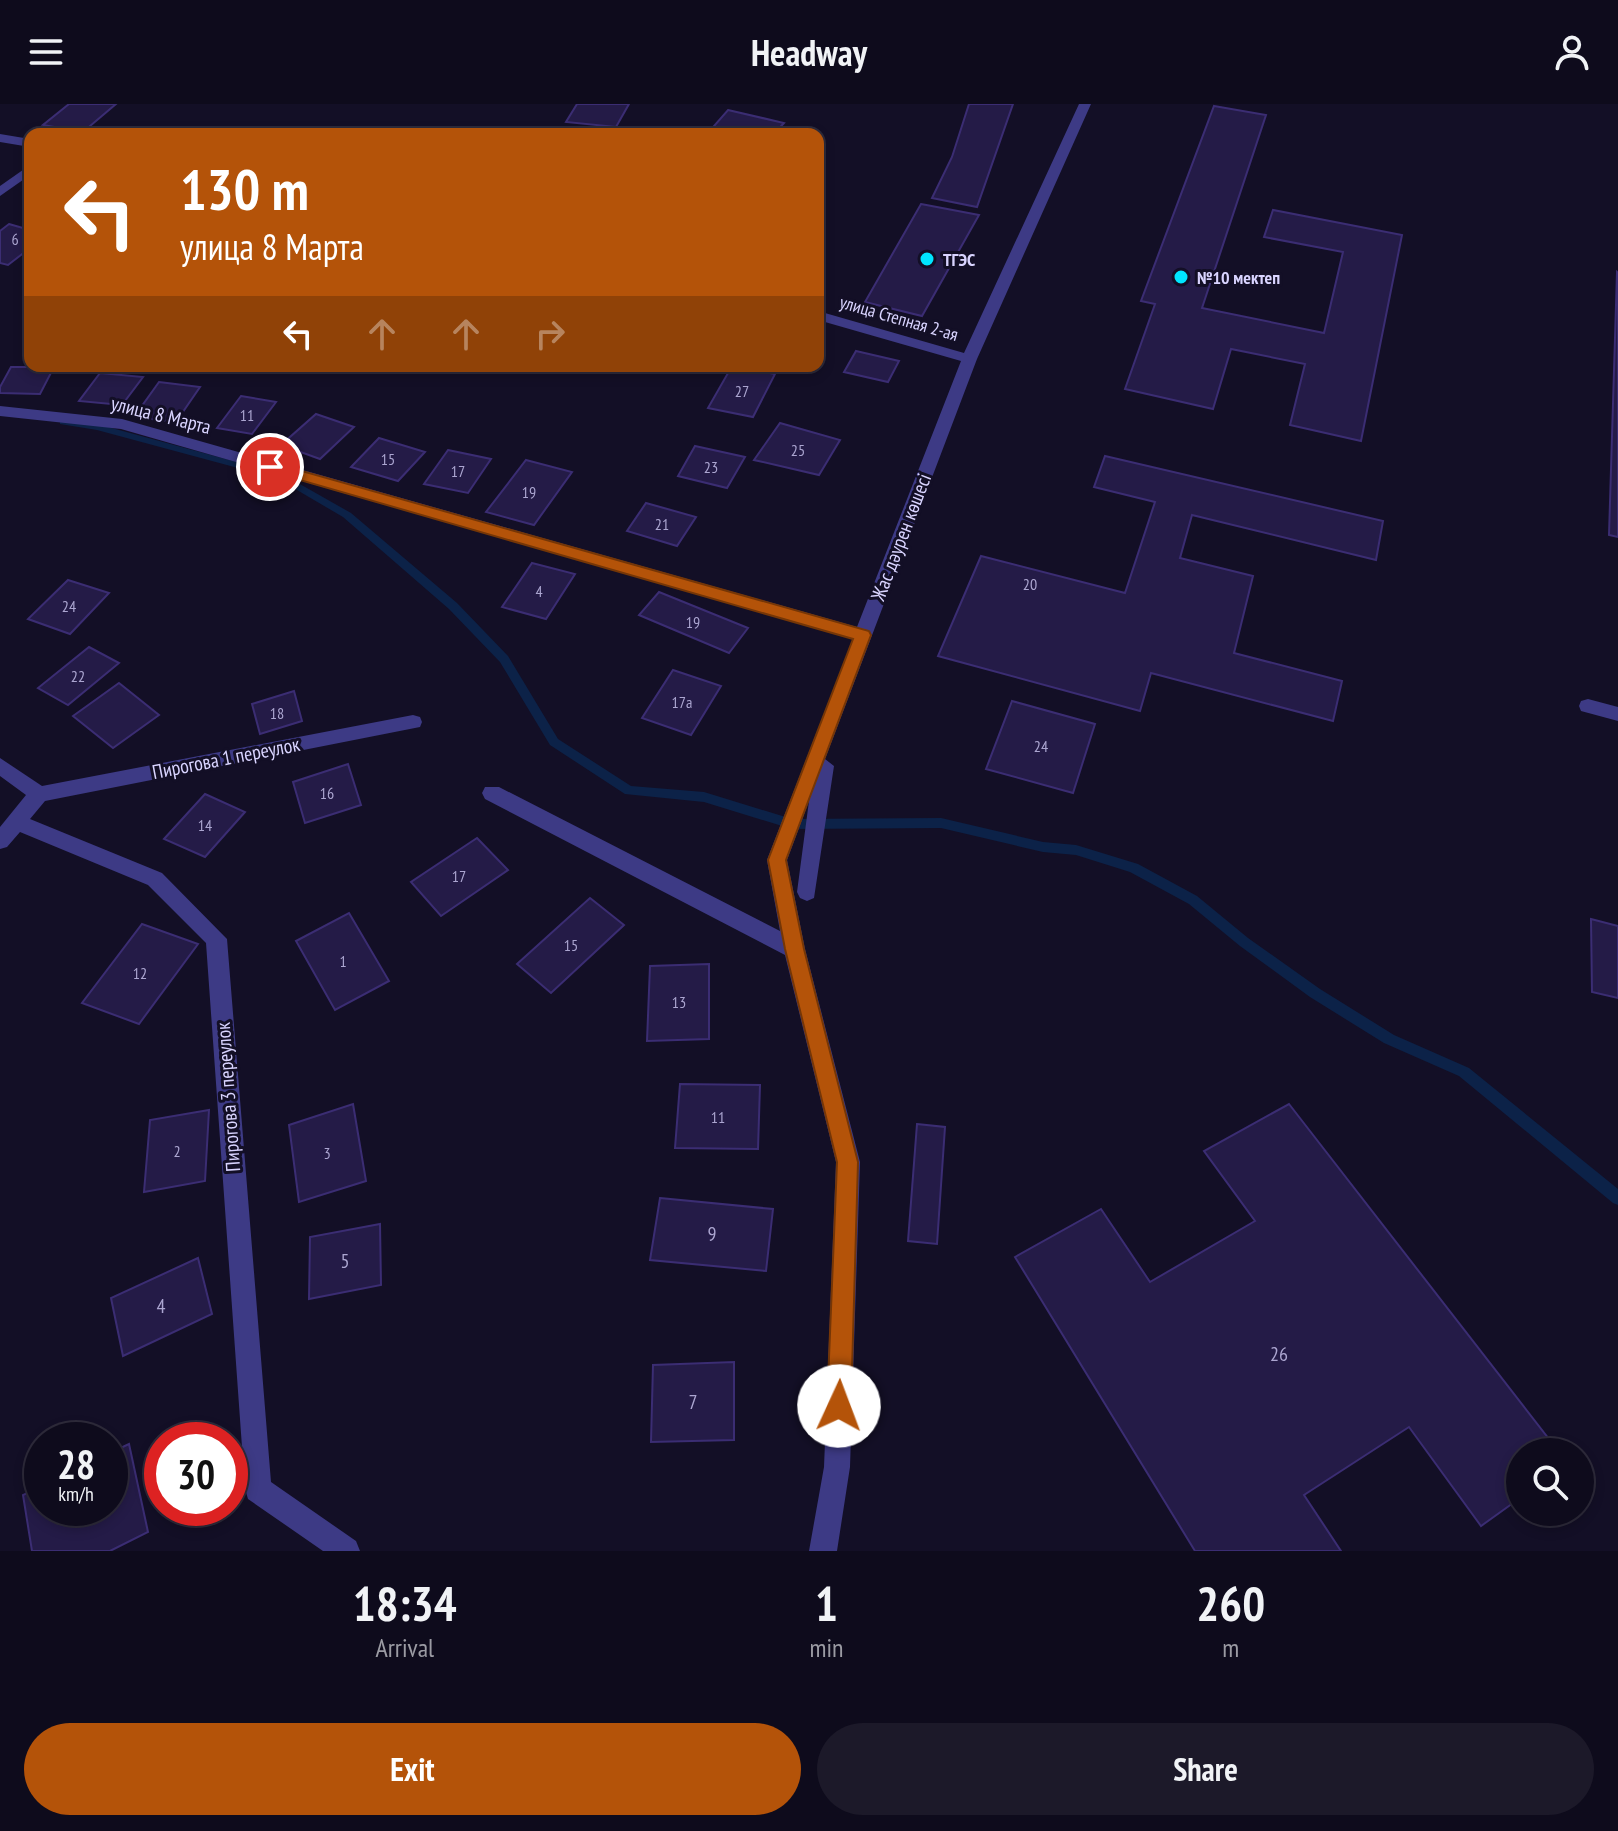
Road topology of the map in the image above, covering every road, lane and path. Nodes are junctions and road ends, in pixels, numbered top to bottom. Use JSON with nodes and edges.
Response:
{"nodes":[{"id":1,"x":1085,"y":104,"type":"edge"},
{"id":2,"x":0,"y":138,"type":"edge"},
{"id":3,"x":24,"y":142,"type":"edge"},
{"id":4,"x":24,"y":174,"type":"edge"},
{"id":5,"x":0,"y":192,"type":"edge"},
{"id":6,"x":824,"y":317,"type":"edge"},
{"id":7,"x":969,"y":359,"type":"junction"},
{"id":8,"x":0,"y":411,"type":"edge"},
{"id":9,"x":863,"y":635,"type":"junction"},
{"id":10,"x":1588,"y":706,"type":"dead end"},
{"id":11,"x":1618,"y":714,"type":"edge"},
{"id":12,"x":413,"y":722,"type":"dead end"},
{"id":13,"x":0,"y":766,"type":"edge"},
{"id":14,"x":824,"y":766,"type":"dead end"},
{"id":15,"x":492,"y":793,"type":"dead end"},
{"id":16,"x":39,"y":794,"type":"junction"},
{"id":17,"x":17,"y":822,"type":"junction"},
{"id":18,"x":0,"y":841,"type":"edge"},
{"id":19,"x":807,"y":892,"type":"dead end"},
{"id":20,"x":794,"y":949,"type":"junction"},
{"id":21,"x":346,"y":1551,"type":"edge"},
{"id":22,"x":823,"y":1551,"type":"edge"}],
"edges":[{"from":1,"to":7,"type":"street","name":"Жас дәурен көшесі"},
{"from":2,"to":3,"type":"street"},
{"from":4,"to":5,"type":"street"},
{"from":6,"to":7,"type":"street","name":"улица Степная 2-ая"},
{"from":7,"to":9,"type":"street","name":"Жас дәурен көшесі"},
{"from":8,"to":9,"type":"street","name":"улица 8 Марта"},
{"from":9,"to":20,"type":"street","name":"Жас дәурен көшесі"},
{"from":10,"to":11,"type":"street"},
{"from":12,"to":16,"type":"street","name":"Пирогова 1 переулок"},
{"from":13,"to":16,"type":"street"},
{"from":14,"to":19,"type":"street"},
{"from":15,"to":20,"type":"street"},
{"from":16,"to":17,"type":"street"},
{"from":17,"to":18,"type":"street"},
{"from":17,"to":21,"type":"street","name":"Пирогова 3 переулок"},
{"from":20,"to":22,"type":"street","name":"Жас дәурен көшесі"}]}
